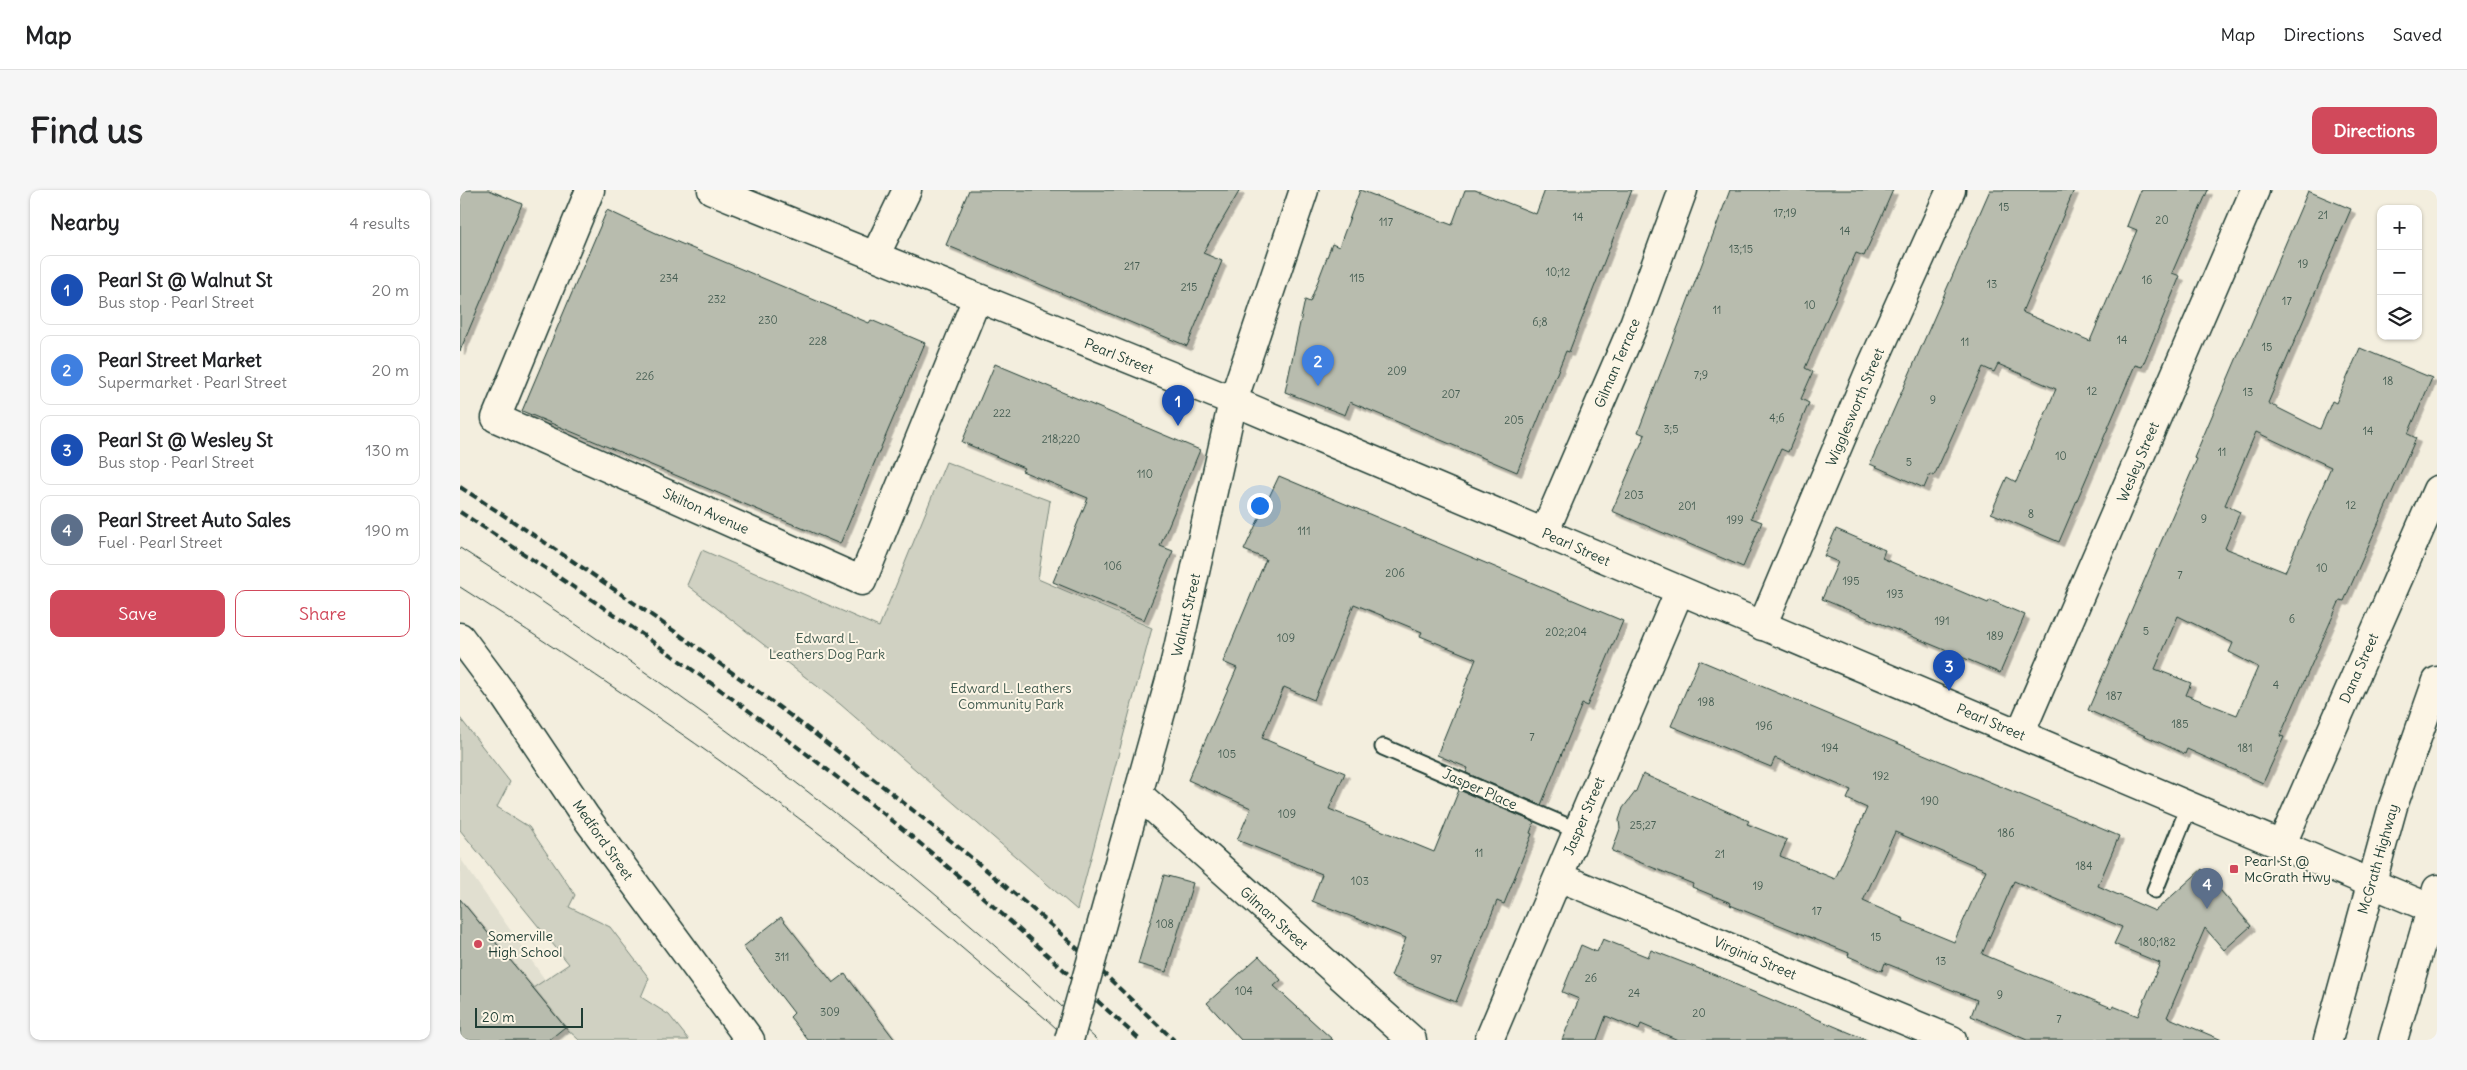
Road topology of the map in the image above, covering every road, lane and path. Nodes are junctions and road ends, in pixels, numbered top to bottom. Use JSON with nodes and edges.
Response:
{"nodes":[{"id":1,"x":590,"y":190,"type":"edge"},
{"id":2,"x":712,"y":190,"type":"edge"},
{"id":3,"x":908,"y":190,"type":"edge"},
{"id":4,"x":1304,"y":190,"type":"edge"},
{"id":5,"x":1683,"y":190,"type":"edge"},
{"id":6,"x":1951,"y":190,"type":"edge"},
{"id":7,"x":2255,"y":190,"type":"edge"},
{"id":8,"x":876,"y":256,"type":"junction"},
{"id":9,"x":977,"y":298,"type":"junction"},
{"id":10,"x":1233,"y":402,"type":"junction"},
{"id":11,"x":2437,"y":490,"type":"edge"},
{"id":12,"x":1544,"y":532,"type":"junction"},
{"id":13,"x":1679,"y":592,"type":"junction"},
{"id":14,"x":1762,"y":626,"type":"junction"},
{"id":15,"x":460,"y":637,"type":"edge"},
{"id":16,"x":2437,"y":681,"type":"edge"},
{"id":17,"x":2020,"y":734,"type":"junction"},
{"id":18,"x":1384,"y":747,"type":"dead end"},
{"id":19,"x":1138,"y":794,"type":"junction"},
{"id":20,"x":2189,"y":806,"type":"junction"},
{"id":21,"x":1578,"y":831,"type":"junction"},
{"id":22,"x":2281,"y":846,"type":"junction"},
{"id":23,"x":1559,"y":877,"type":"junction"},
{"id":24,"x":2371,"y":883,"type":"junction"},
{"id":25,"x":2155,"y":890,"type":"dead end"},
{"id":26,"x":2435,"y":903,"type":"edge"},
{"id":27,"x":750,"y":1040,"type":"edge"},
{"id":28,"x":1069,"y":1040,"type":"edge"},
{"id":29,"x":1412,"y":1040,"type":"edge"},
{"id":30,"x":1489,"y":1040,"type":"edge"},
{"id":31,"x":1952,"y":1040,"type":"edge"},
{"id":32,"x":2328,"y":1040,"type":"edge"},
{"id":33,"x":2393,"y":1040,"type":"edge"}],
"edges":[{"from":1,"to":9,"type":"main road","name":"Skilton Avenue"},
{"from":2,"to":8,"type":"main road","name":"Pearl Street"},
{"from":3,"to":8,"type":"main road"},
{"from":4,"to":10,"type":"main road","name":"Walnut Street"},
{"from":5,"to":12,"type":"main road","name":"Gilman Terrace"},
{"from":6,"to":14,"type":"main road","name":"Wigglesworth Street"},
{"from":7,"to":17,"type":"main road","name":"Wesley Street"},
{"from":8,"to":9,"type":"main road","name":"Pearl Street"},
{"from":9,"to":10,"type":"main road","name":"Pearl Street"},
{"from":10,"to":12,"type":"main road","name":"Pearl Street"},
{"from":10,"to":19,"type":"main road","name":"Walnut Street"},
{"from":11,"to":22,"type":"main road","name":"Dana Street"},
{"from":12,"to":13,"type":"main road","name":"Pearl Street"},
{"from":13,"to":14,"type":"main road","name":"Pearl Street"},
{"from":13,"to":21,"type":"main road","name":"Jasper Street"},
{"from":14,"to":17,"type":"main road","name":"Pearl Street"},
{"from":15,"to":27,"type":"main road","name":"Medford Street"},
{"from":16,"to":24,"type":"main road","name":"McGrath Highway"},
{"from":17,"to":20,"type":"main road","name":"Pearl Street"},
{"from":18,"to":21,"type":"lane","name":"Jasper Place"},
{"from":19,"to":28,"type":"main road","name":"Walnut Street","bridge":true},
{"from":19,"to":29,"type":"main road","name":"Gilman Street"},
{"from":20,"to":22,"type":"main road","name":"Pearl Street"},
{"from":20,"to":25,"type":"lane"},
{"from":21,"to":23,"type":"main road","name":"Jasper Street"},
{"from":22,"to":24,"type":"main road","name":"Pearl Street"},
{"from":23,"to":30,"type":"main road","name":"Jasper Street"},
{"from":23,"to":31,"type":"main road","name":"Virginia Street"},
{"from":24,"to":26,"type":"main road","name":"Pearl Street"},
{"from":24,"to":32,"type":"main road","name":"McGrath Highway"},
{"from":26,"to":33,"type":"main road"}]}
